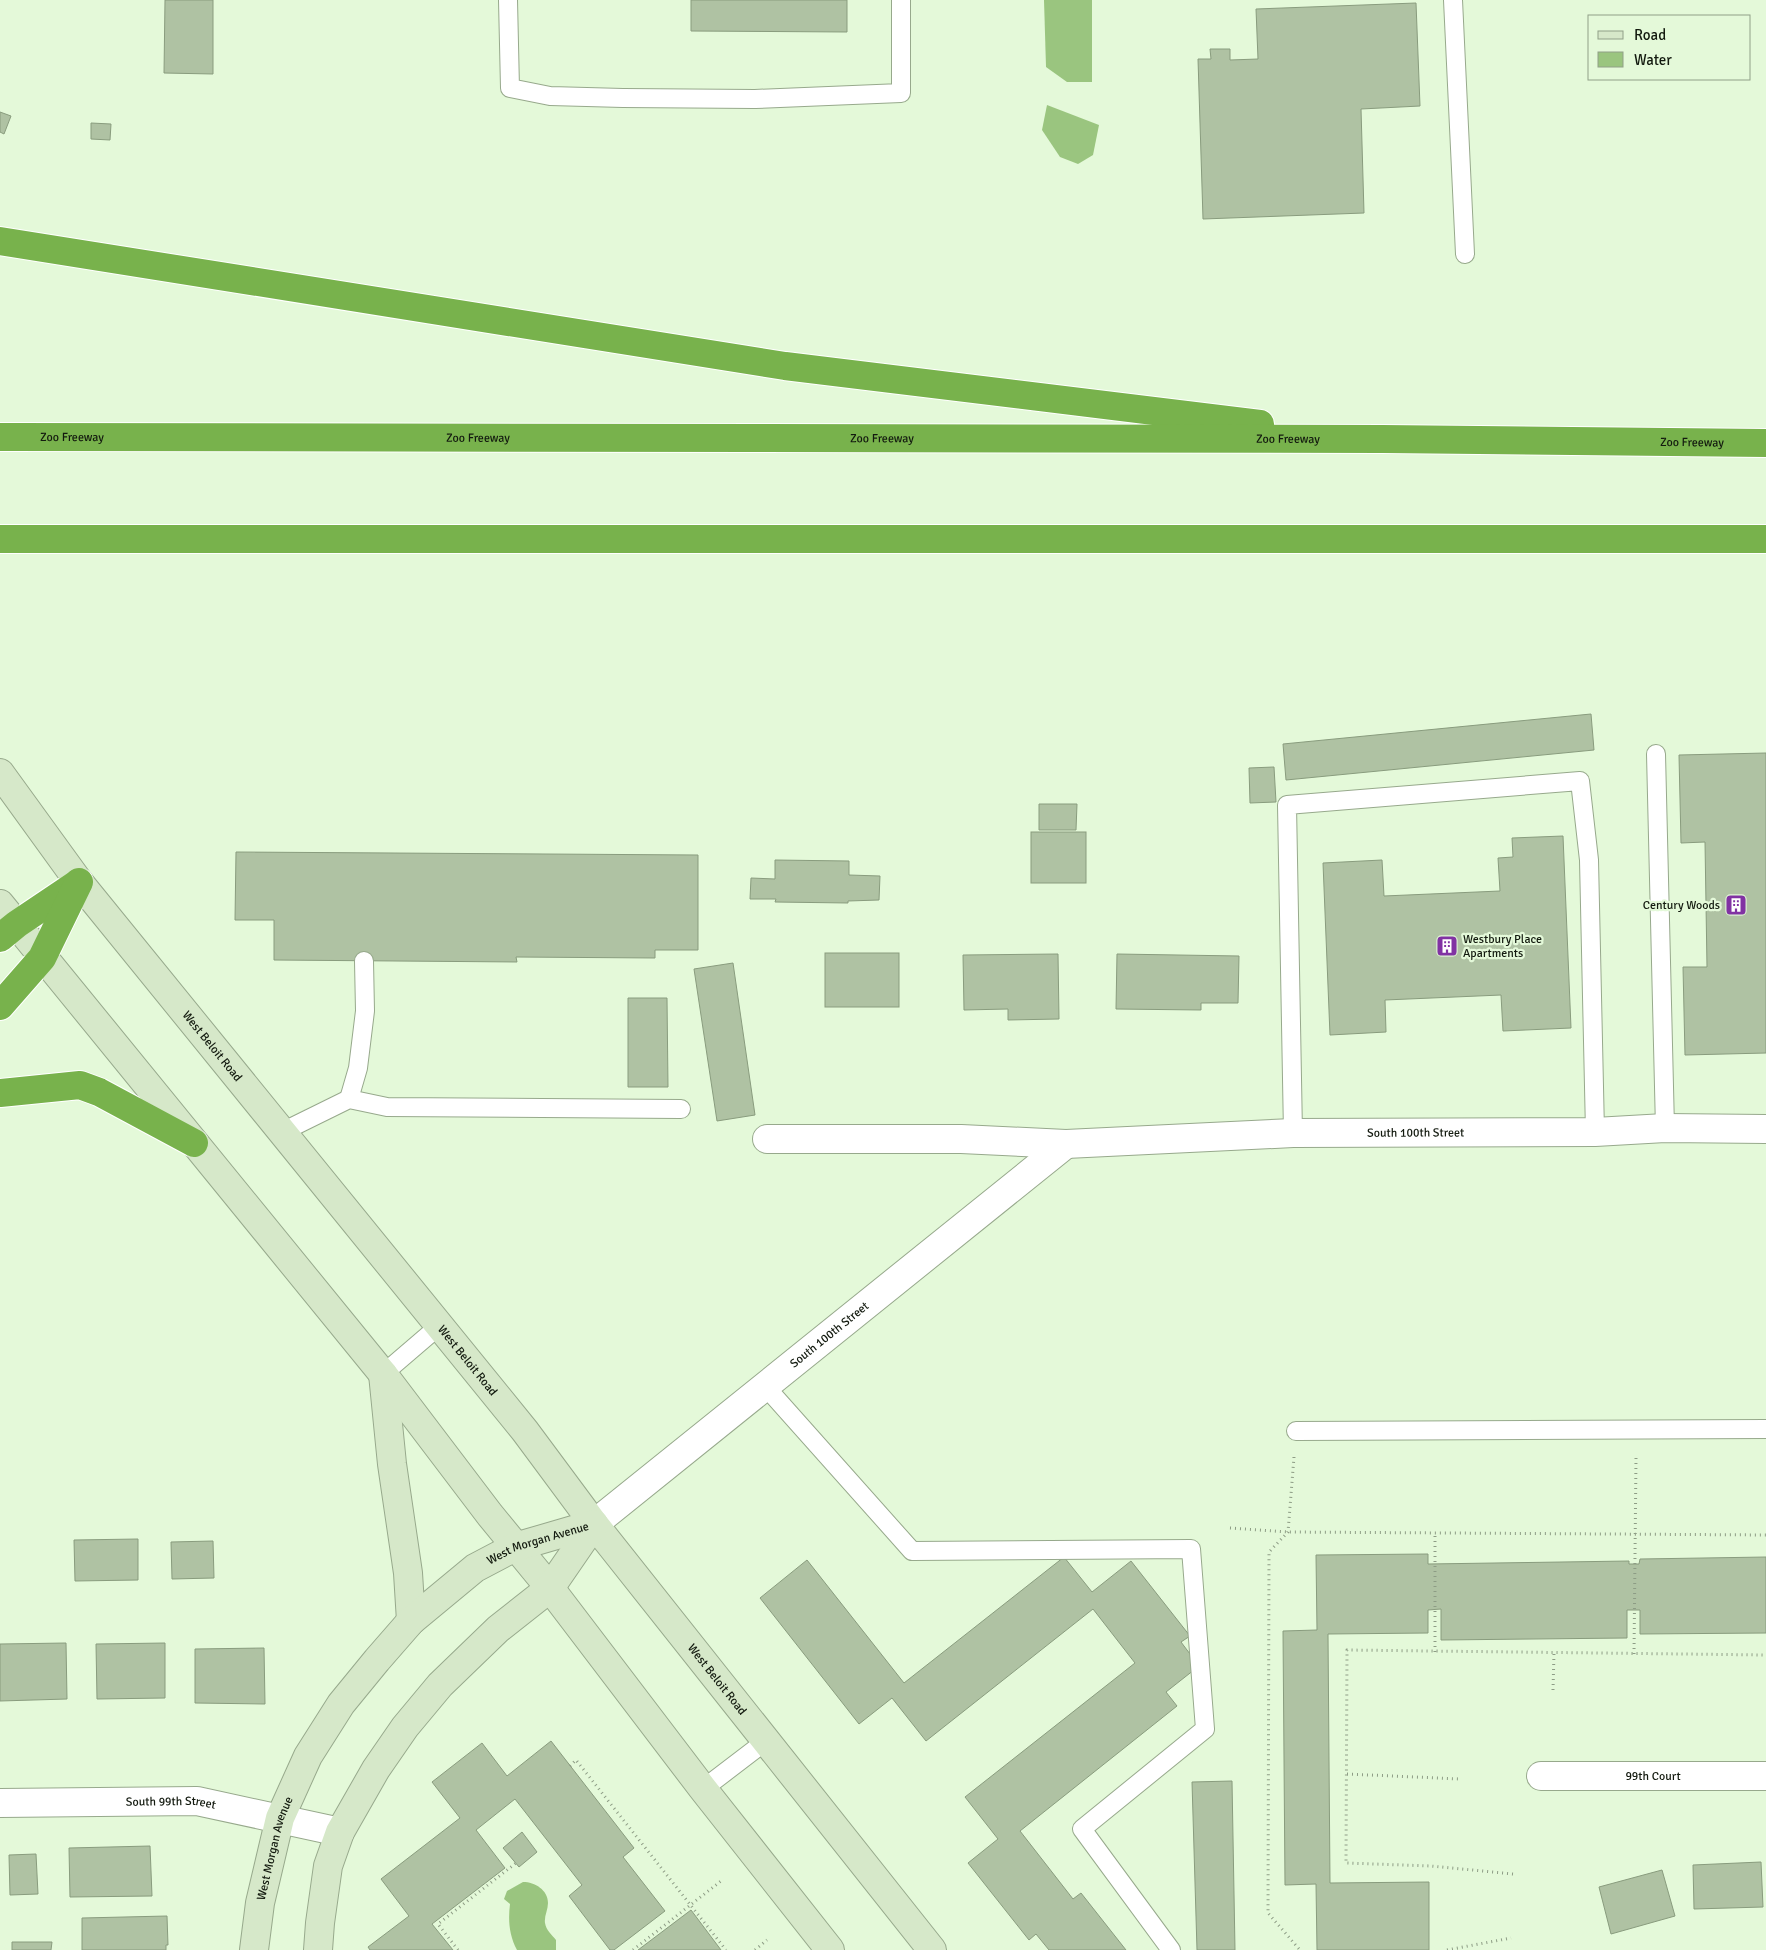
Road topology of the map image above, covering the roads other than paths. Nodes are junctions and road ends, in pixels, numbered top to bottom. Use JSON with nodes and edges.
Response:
{"nodes":[{"id":1,"x":508,"y":0,"type":"edge"},
{"id":2,"x":901,"y":0,"type":"edge"},
{"id":3,"x":1453,"y":0,"type":"edge"},
{"id":4,"x":0,"y":241,"type":"edge"},
{"id":5,"x":1465,"y":254,"type":"dead end"},
{"id":6,"x":0,"y":437,"type":"edge"},
{"id":7,"x":1383,"y":439,"type":"junction"},
{"id":8,"x":1766,"y":443,"type":"edge"},
{"id":9,"x":0,"y":539,"type":"edge"},
{"id":10,"x":1766,"y":539,"type":"edge"},
{"id":11,"x":1656,"y":754,"type":"dead end"},
{"id":12,"x":0,"y":773,"type":"edge"},
{"id":13,"x":79,"y":882,"type":"junction"},
{"id":14,"x":5,"y":922,"type":"edge"},
{"id":15,"x":42,"y":958,"type":"junction"},
{"id":16,"x":364,"y":961,"type":"dead end"},
{"id":17,"x":0,"y":1006,"type":"edge"},
{"id":18,"x":0,"y":1092,"type":"edge"},
{"id":19,"x":349,"y":1099,"type":"junction"},
{"id":20,"x":681,"y":1109,"type":"dead end"},
{"id":21,"x":1665,"y":1128,"type":"junction"},
{"id":22,"x":1766,"y":1129,"type":"edge"},
{"id":23,"x":282,"y":1132,"type":"junction"},
{"id":24,"x":1595,"y":1132,"type":"junction"},
{"id":25,"x":1293,"y":1133,"type":"junction"},
{"id":26,"x":767,"y":1138,"type":"dead end"},
{"id":27,"x":194,"y":1143,"type":"junction"},
{"id":28,"x":1066,"y":1144,"type":"junction"},
{"id":29,"x":439,"y":1326,"type":"junction"},
{"id":30,"x":383,"y":1374,"type":"junction"},
{"id":31,"x":765,"y":1386,"type":"junction"},
{"id":32,"x":1766,"y":1429,"type":"edge"},
{"id":33,"x":1296,"y":1431,"type":"road end"},
{"id":34,"x":594,"y":1524,"type":"junction"},
{"id":35,"x":515,"y":1547,"type":"junction"},
{"id":36,"x":550,"y":1588,"type":"junction"},
{"id":37,"x":411,"y":1621,"type":"junction"},
{"id":38,"x":766,"y":1741,"type":"junction"},
{"id":39,"x":1541,"y":1776,"type":"dead end"},
{"id":40,"x":1766,"y":1776,"type":"edge"},
{"id":41,"x":703,"y":1789,"type":"junction"},
{"id":42,"x":0,"y":1803,"type":"edge"},
{"id":43,"x":280,"y":1818,"type":"junction"},
{"id":44,"x":340,"y":1832,"type":"junction"},
{"id":45,"x":254,"y":1950,"type":"edge"},
{"id":46,"x":318,"y":1950,"type":"edge"},
{"id":47,"x":830,"y":1950,"type":"edge"},
{"id":48,"x":932,"y":1950,"type":"edge"},
{"id":49,"x":1170,"y":1950,"type":"edge"}],
"edges":[{"from":1,"to":2,"type":"lane"},
{"from":3,"to":5,"type":"lane"},
{"from":4,"to":7,"type":"highway"},
{"from":6,"to":7,"type":"highway","name":"Zoo Freeway"},
{"from":7,"to":8,"type":"highway","name":"Zoo Freeway"},
{"from":9,"to":10,"type":"highway"},
{"from":11,"to":21,"type":"lane"},
{"from":12,"to":13,"type":"main road","name":"West Beloit Road"},
{"from":13,"to":14,"type":"highway"},
{"from":13,"to":15,"type":"highway"},
{"from":13,"to":23,"type":"main road","name":"West Beloit Road"},
{"from":14,"to":15,"type":"main road"},
{"from":15,"to":17,"type":"highway"},
{"from":15,"to":27,"type":"main road"},
{"from":16,"to":19,"type":"lane"},
{"from":18,"to":27,"type":"highway"},
{"from":19,"to":20,"type":"lane"},
{"from":19,"to":23,"type":"lane"},
{"from":21,"to":22,"type":"street","name":"South 100th Street"},
{"from":21,"to":24,"type":"street","name":"South 100th Street"},
{"from":23,"to":29,"type":"main road","name":"West Beloit Road"},
{"from":24,"to":25,"type":"street","name":"South 100th Street"},
{"from":24,"to":25,"type":"lane"},
{"from":25,"to":28,"type":"street","name":"South 100th Street"},
{"from":26,"to":28,"type":"street","name":"South 100th Street"},
{"from":27,"to":30,"type":"main road"},
{"from":28,"to":31,"type":"street","name":"South 100th Street"},
{"from":29,"to":30,"type":"lane"},
{"from":29,"to":34,"type":"main road","name":"West Beloit Road"},
{"from":30,"to":35,"type":"main road"},
{"from":30,"to":37,"type":"main road"},
{"from":31,"to":34,"type":"street","name":"South 100th Street"},
{"from":31,"to":49,"type":"lane"},
{"from":32,"to":33,"type":"lane"},
{"from":34,"to":35,"type":"main road","name":"West Morgan Avenue"},
{"from":34,"to":36,"type":"main road","name":"West Morgan Avenue"},
{"from":34,"to":38,"type":"main road","name":"West Beloit Road"},
{"from":35,"to":36,"type":"main road"},
{"from":35,"to":37,"type":"main road","name":"West Morgan Avenue"},
{"from":36,"to":41,"type":"main road"},
{"from":36,"to":44,"type":"main road","name":"West Morgan Avenue"},
{"from":37,"to":43,"type":"main road","name":"West Morgan Avenue"},
{"from":38,"to":41,"type":"lane"},
{"from":38,"to":48,"type":"main road","name":"West Beloit Road"},
{"from":39,"to":40,"type":"street","name":"99th Court"},
{"from":41,"to":47,"type":"main road"},
{"from":42,"to":43,"type":"street","name":"South 99th Street"},
{"from":43,"to":44,"type":"street","name":"South 99th Street"},
{"from":43,"to":45,"type":"main road","name":"West Morgan Avenue"},
{"from":44,"to":46,"type":"main road","name":"West Morgan Avenue"}]}
